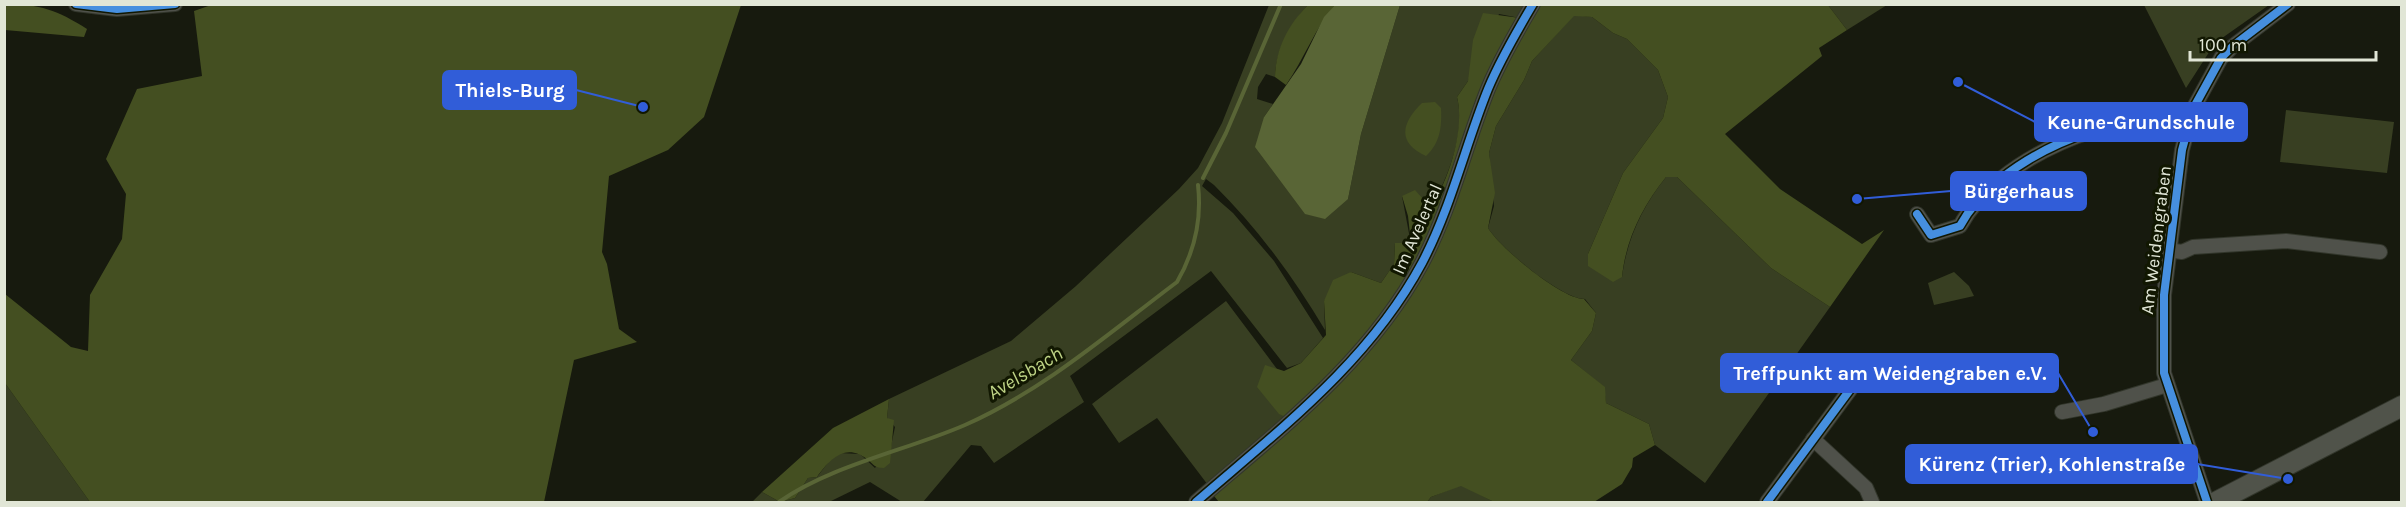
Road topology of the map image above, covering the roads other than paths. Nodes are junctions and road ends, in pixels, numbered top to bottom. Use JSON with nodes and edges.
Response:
{"nodes":[{"id":1,"x":75,"y":4,"type":"edge"},
{"id":2,"x":175,"y":4,"type":"edge"},
{"id":3,"x":1533,"y":4,"type":"edge"},
{"id":4,"x":2288,"y":4,"type":"edge"},
{"id":5,"x":2190,"y":119,"type":"junction"},
{"id":6,"x":1917,"y":214,"type":"dead end"},
{"id":7,"x":2168,"y":250,"type":"junction"},
{"id":8,"x":2380,"y":252,"type":"dead end"},
{"id":9,"x":1877,"y":362,"type":"dead end"},
{"id":10,"x":2167,"y":385,"type":"junction"},
{"id":11,"x":2402,"y":406,"type":"edge"},
{"id":12,"x":2062,"y":412,"type":"dead end"},
{"id":13,"x":1814,"y":439,"type":"junction"},
{"id":14,"x":1196,"y":502,"type":"edge"},
{"id":15,"x":1767,"y":502,"type":"edge"},
{"id":16,"x":1872,"y":502,"type":"edge"},
{"id":17,"x":2207,"y":502,"type":"edge"},
{"id":18,"x":2216,"y":502,"type":"edge"}],
"edges":[{"from":1,"to":2,"type":"street"},
{"from":3,"to":14,"type":"street","name":"Im Avelertal"},
{"from":4,"to":5,"type":"street","name":"Am Weidengraben"},
{"from":5,"to":6,"type":"street"},
{"from":5,"to":7,"type":"street","name":"Am Weidengraben"},
{"from":7,"to":8,"type":"street","name":"Am Weidengraben"},
{"from":7,"to":10,"type":"street","name":"Am Weidengraben"},
{"from":9,"to":13,"type":"street"},
{"from":10,"to":12,"type":"street"},
{"from":10,"to":17,"type":"street","name":"Am Weidengraben"},
{"from":11,"to":18,"type":"main road"},
{"from":13,"to":15,"type":"street"},
{"from":13,"to":16,"type":"street"}]}
